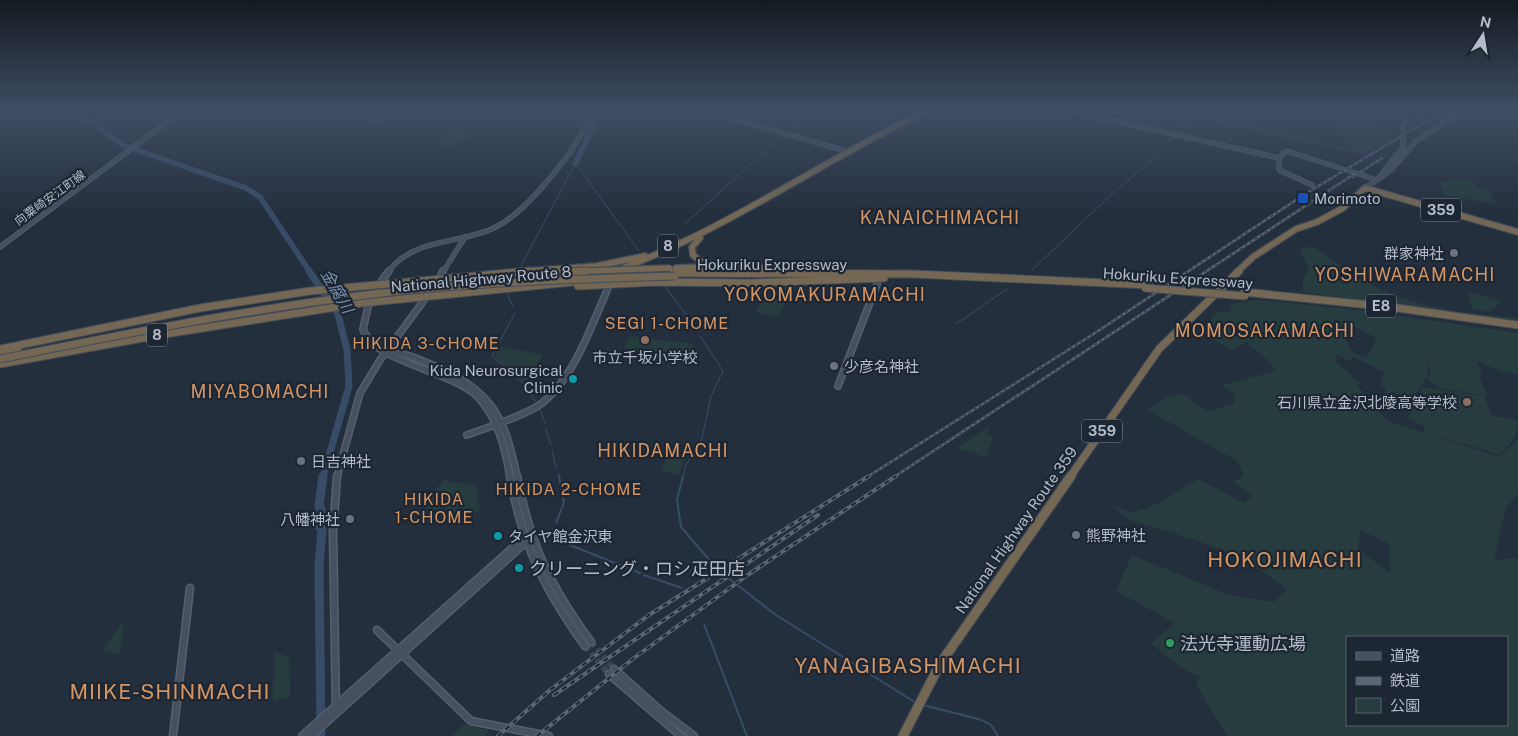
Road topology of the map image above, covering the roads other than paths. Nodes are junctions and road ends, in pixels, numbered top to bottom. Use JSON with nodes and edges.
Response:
{"nodes":[{"id":1,"x":138,"y":144,"type":"edge"},
{"id":2,"x":576,"y":144,"type":"edge"},
{"id":3,"x":824,"y":144,"type":"edge"},
{"id":4,"x":855,"y":144,"type":"edge"},
{"id":5,"x":856,"y":144,"type":"edge"},
{"id":6,"x":1220,"y":144,"type":"edge"},
{"id":7,"x":1403,"y":144,"type":"edge"},
{"id":8,"x":1413,"y":144,"type":"edge"},
{"id":9,"x":844,"y":150,"type":"junction"},
{"id":10,"x":1279,"y":158,"type":"junction"},
{"id":11,"x":1377,"y":180,"type":"junction"},
{"id":12,"x":1312,"y":185,"type":"dead end"},
{"id":13,"x":1365,"y":188,"type":"junction"},
{"id":14,"x":723,"y":222,"type":"junction"},
{"id":15,"x":1518,"y":232,"type":"edge"},
{"id":16,"x":465,"y":237,"type":"junction"},
{"id":17,"x":0,"y":245,"type":"edge"},
{"id":18,"x":727,"y":266,"type":"junction"},
{"id":19,"x":474,"y":275,"type":"junction"},
{"id":20,"x":674,"y":275,"type":"junction"},
{"id":21,"x":945,"y":275,"type":"junction"},
{"id":22,"x":439,"y":278,"type":"junction"},
{"id":23,"x":382,"y":280,"type":"dead end"},
{"id":24,"x":877,"y":284,"type":"dead end"},
{"id":25,"x":378,"y":286,"type":"dead end"},
{"id":26,"x":607,"y":286,"type":"junction"},
{"id":27,"x":1147,"y":286,"type":"junction"},
{"id":28,"x":521,"y":288,"type":"junction"},
{"id":29,"x":290,"y":294,"type":"junction"},
{"id":30,"x":427,"y":295,"type":"junction"},
{"id":31,"x":371,"y":300,"type":"dead end"},
{"id":32,"x":368,"y":307,"type":"dead end"},
{"id":33,"x":314,"y":311,"type":"junction"},
{"id":34,"x":1518,"y":327,"type":"edge"},
{"id":35,"x":0,"y":347,"type":"edge"},
{"id":36,"x":387,"y":352,"type":"junction"},
{"id":37,"x":0,"y":355,"type":"edge"},
{"id":38,"x":0,"y":359,"type":"edge"},
{"id":39,"x":0,"y":366,"type":"edge"},
{"id":40,"x":838,"y":386,"type":"dead end"},
{"id":41,"x":499,"y":422,"type":"junction"},
{"id":42,"x":466,"y":435,"type":"dead end"},
{"id":43,"x":527,"y":538,"type":"junction"},
{"id":44,"x":190,"y":588,"type":"dead end"},
{"id":45,"x":377,"y":630,"type":"dead end"},
{"id":46,"x":591,"y":642,"type":"tunnel mouth"},
{"id":47,"x":585,"y":646,"type":"tunnel mouth"},
{"id":48,"x":399,"y":652,"type":"junction"},
{"id":49,"x":335,"y":710,"type":"junction"},
{"id":50,"x":306,"y":734,"type":"edge"},
{"id":51,"x":174,"y":736,"type":"edge"},
{"id":52,"x":549,"y":736,"type":"edge"},
{"id":53,"x":680,"y":736,"type":"edge"},
{"id":54,"x":694,"y":736,"type":"edge"},
{"id":55,"x":903,"y":736,"type":"edge"}],
"edges":[{"from":1,"to":17,"type":"street","name":"向粟崎安江町線"},
{"from":2,"to":16,"type":"street"},
{"from":3,"to":9,"type":"street"},
{"from":4,"to":9,"type":"highway","name":"National Highway Route 8","number":"8"},
{"from":5,"to":9,"type":"highway","name":"National Highway Route 8","number":"8"},
{"from":6,"to":10,"type":"street"},
{"from":7,"to":11,"type":"street","bridge":true},
{"from":8,"to":11,"type":"street"},
{"from":9,"to":14,"type":"highway","name":"National Highway Route 8","number":"8"},
{"from":9,"to":19,"type":"highway","name":"National Highway Route 8","number":"8"},
{"from":10,"to":11,"type":"street"},
{"from":10,"to":12,"type":"street"},
{"from":11,"to":13,"type":"street"},
{"from":13,"to":15,"type":"highway","number":"359"},
{"from":13,"to":55,"type":"highway","name":"National Highway Route 359","number":"359"},
{"from":14,"to":18,"type":"highway"},
{"from":14,"to":28,"type":"highway","name":"National Highway Route 8","number":"8"},
{"from":16,"to":22,"type":"street"},
{"from":16,"to":23,"type":"street"},
{"from":18,"to":20,"type":"highway"},
{"from":18,"to":21,"type":"highway"},
{"from":19,"to":20,"type":"highway","bridge":true},
{"from":19,"to":22,"type":"highway","name":"National Highway Route 8","number":"8"},
{"from":20,"to":21,"type":"highway","name":"Hokuriku Expressway","number":"E8"},
{"from":20,"to":26,"type":"highway"},
{"from":20,"to":27,"type":"highway","name":"Hokuriku Expressway","number":"E8"},
{"from":20,"to":37,"type":"highway","name":"Hokuriku Expressway","number":"E8","bridge":true},
{"from":20,"to":38,"type":"highway","name":"Hokuriku Expressway","number":"E8","bridge":true},
{"from":21,"to":27,"type":"highway","name":"Hokuriku Expressway","number":"E8"},
{"from":22,"to":29,"type":"highway","name":"National Highway Route 8","number":"8"},
{"from":24,"to":40,"type":"street"},
{"from":25,"to":31,"type":"street"},
{"from":26,"to":28,"type":"highway"},
{"from":26,"to":41,"type":"street"},
{"from":27,"to":34,"type":"highway","name":"Hokuriku Expressway","number":"E8","bridge":true},
{"from":28,"to":30,"type":"highway","name":"National Highway Route 8","number":"8"},
{"from":29,"to":35,"type":"highway","name":"National Highway Route 8","number":"8"},
{"from":29,"to":37,"type":"highway"},
{"from":30,"to":33,"type":"highway","name":"National Highway Route 8","number":"8"},
{"from":30,"to":36,"type":"street"},
{"from":32,"to":36,"type":"street"},
{"from":33,"to":38,"type":"highway","bridge":true},
{"from":33,"to":39,"type":"highway","name":"National Highway Route 8","number":"8"},
{"from":36,"to":41,"type":"street"},
{"from":36,"to":49,"type":"street"},
{"from":41,"to":42,"type":"street"},
{"from":41,"to":43,"type":"street"},
{"from":43,"to":46,"type":"street"},
{"from":43,"to":47,"type":"street"},
{"from":43,"to":48,"type":"street"},
{"from":44,"to":51,"type":"street"},
{"from":45,"to":48,"type":"street"},
{"from":48,"to":49,"type":"street"},
{"from":48,"to":52,"type":"street"},
{"from":49,"to":50,"type":"street"},
{"from":53,"to":54,"type":"street"}]}
